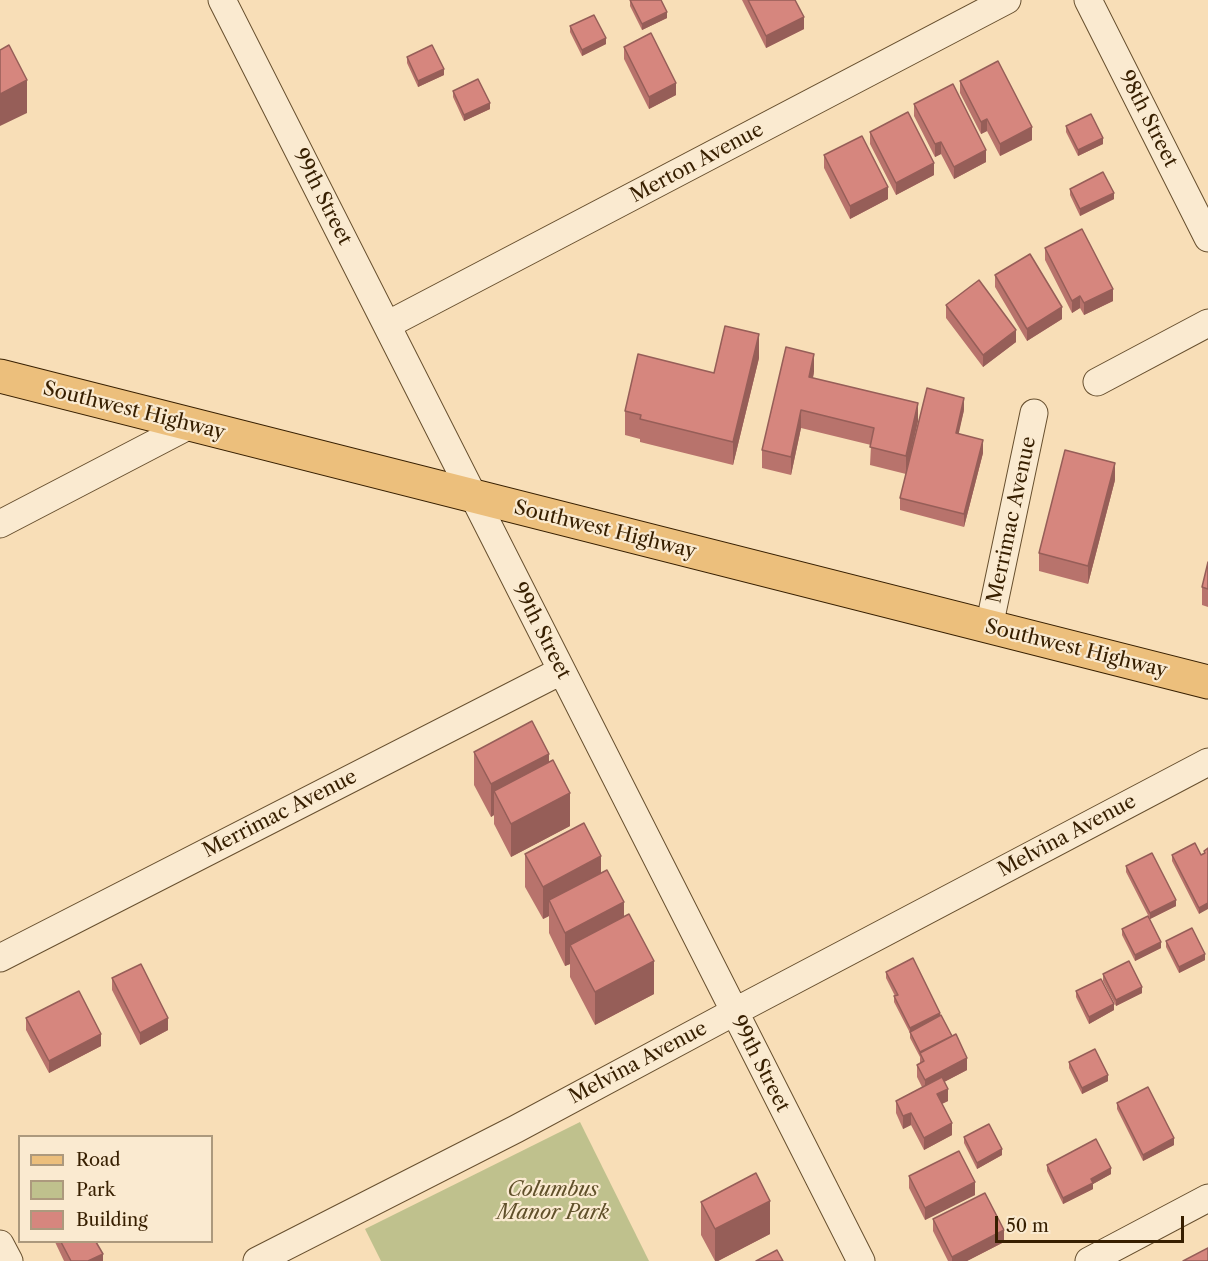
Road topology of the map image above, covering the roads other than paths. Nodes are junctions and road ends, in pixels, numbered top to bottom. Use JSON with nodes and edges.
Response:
{"nodes":[{"id":1,"x":222,"y":0,"type":"edge"},
{"id":2,"x":1007,"y":0,"type":"edge"},
{"id":3,"x":1088,"y":0,"type":"edge"},
{"id":4,"x":1208,"y":238,"type":"edge"},
{"id":5,"x":1208,"y":323,"type":"edge"},
{"id":6,"x":387,"y":325,"type":"junction"},
{"id":7,"x":0,"y":376,"type":"edge"},
{"id":8,"x":1097,"y":382,"type":"dead end"},
{"id":9,"x":1034,"y":413,"type":"dead end"},
{"id":10,"x":190,"y":425,"type":"junction"},
{"id":11,"x":473,"y":497,"type":"junction"},
{"id":12,"x":0,"y":524,"type":"edge"},
{"id":13,"x":989,"y":627,"type":"junction"},
{"id":14,"x":561,"y":671,"type":"junction"},
{"id":15,"x":1208,"y":682,"type":"edge"},
{"id":16,"x":1208,"y":762,"type":"edge"},
{"id":17,"x":0,"y":958,"type":"edge"},
{"id":18,"x":734,"y":1012,"type":"junction"},
{"id":19,"x":1208,"y":1198,"type":"edge"},
{"id":20,"x":0,"y":1244,"type":"edge"},
{"id":21,"x":9,"y":1261,"type":"edge"},
{"id":22,"x":257,"y":1261,"type":"edge"},
{"id":23,"x":861,"y":1261,"type":"edge"},
{"id":24,"x":1089,"y":1261,"type":"edge"}],
"edges":[{"from":1,"to":6,"type":"street","name":"99th Street"},
{"from":2,"to":6,"type":"street","name":"Merton Avenue"},
{"from":3,"to":4,"type":"street","name":"98th Street"},
{"from":5,"to":8,"type":"street"},
{"from":6,"to":11,"type":"street","name":"99th Street"},
{"from":7,"to":10,"type":"main road","name":"Southwest Highway"},
{"from":9,"to":13,"type":"street","name":"Merrimac Avenue"},
{"from":10,"to":11,"type":"main road","name":"Southwest Highway"},
{"from":10,"to":12,"type":"street"},
{"from":11,"to":13,"type":"main road","name":"Southwest Highway"},
{"from":11,"to":14,"type":"street","name":"99th Street"},
{"from":13,"to":15,"type":"main road","name":"Southwest Highway"},
{"from":14,"to":17,"type":"street","name":"Merrimac Avenue"},
{"from":14,"to":18,"type":"street","name":"99th Street"},
{"from":16,"to":18,"type":"street","name":"Melvina Avenue"},
{"from":18,"to":22,"type":"street","name":"Melvina Avenue"},
{"from":18,"to":23,"type":"street","name":"99th Street"},
{"from":19,"to":24,"type":"street"},
{"from":20,"to":21,"type":"street"}]}
